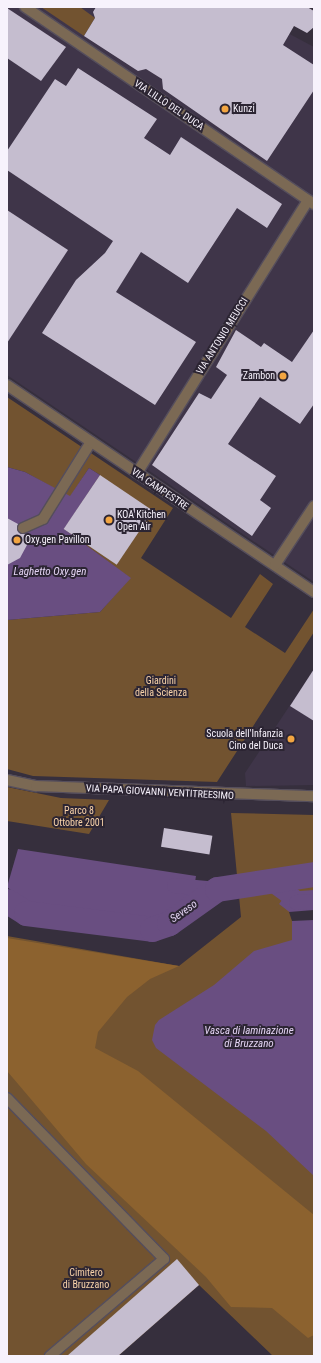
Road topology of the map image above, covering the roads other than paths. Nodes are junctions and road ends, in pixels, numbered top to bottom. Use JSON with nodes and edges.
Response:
{"nodes":[{"id":1,"x":25,"y":7,"type":"edge"},
{"id":2,"x":311,"y":202,"type":"edge"},
{"id":3,"x":7,"y":385,"type":"edge"},
{"id":4,"x":91,"y":442,"type":"junction"},
{"id":5,"x":137,"y":473,"type":"junction"},
{"id":6,"x":314,"y":506,"type":"edge"},
{"id":7,"x":23,"y":528,"type":"dead end"},
{"id":8,"x":274,"y":565,"type":"junction"},
{"id":9,"x":314,"y":592,"type":"edge"},
{"id":10,"x":7,"y":780,"type":"edge"},
{"id":11,"x":314,"y":796,"type":"edge"},
{"id":12,"x":7,"y":1098,"type":"edge"},
{"id":13,"x":50,"y":1356,"type":"edge"}],
"edges":[{"from":1,"to":2,"type":"street","name":"VIA LILLO DEL DUCA"},
{"from":2,"to":5,"type":"street","name":"VIA ANTONIO MEUCCI"},
{"from":3,"to":4,"type":"street","name":"VIA CAMPESTRE"},
{"from":4,"to":5,"type":"street","name":"VIA CAMPESTRE"},
{"from":4,"to":7,"type":"street"},
{"from":5,"to":8,"type":"street","name":"VIA CAMPESTRE"},
{"from":6,"to":8,"type":"street"},
{"from":8,"to":9,"type":"street","name":"VIA CAMPESTRE"},
{"from":10,"to":11,"type":"street","name":"VIA PAPA GIOVANNI VENTITREESIMO"},
{"from":12,"to":13,"type":"street"}]}
